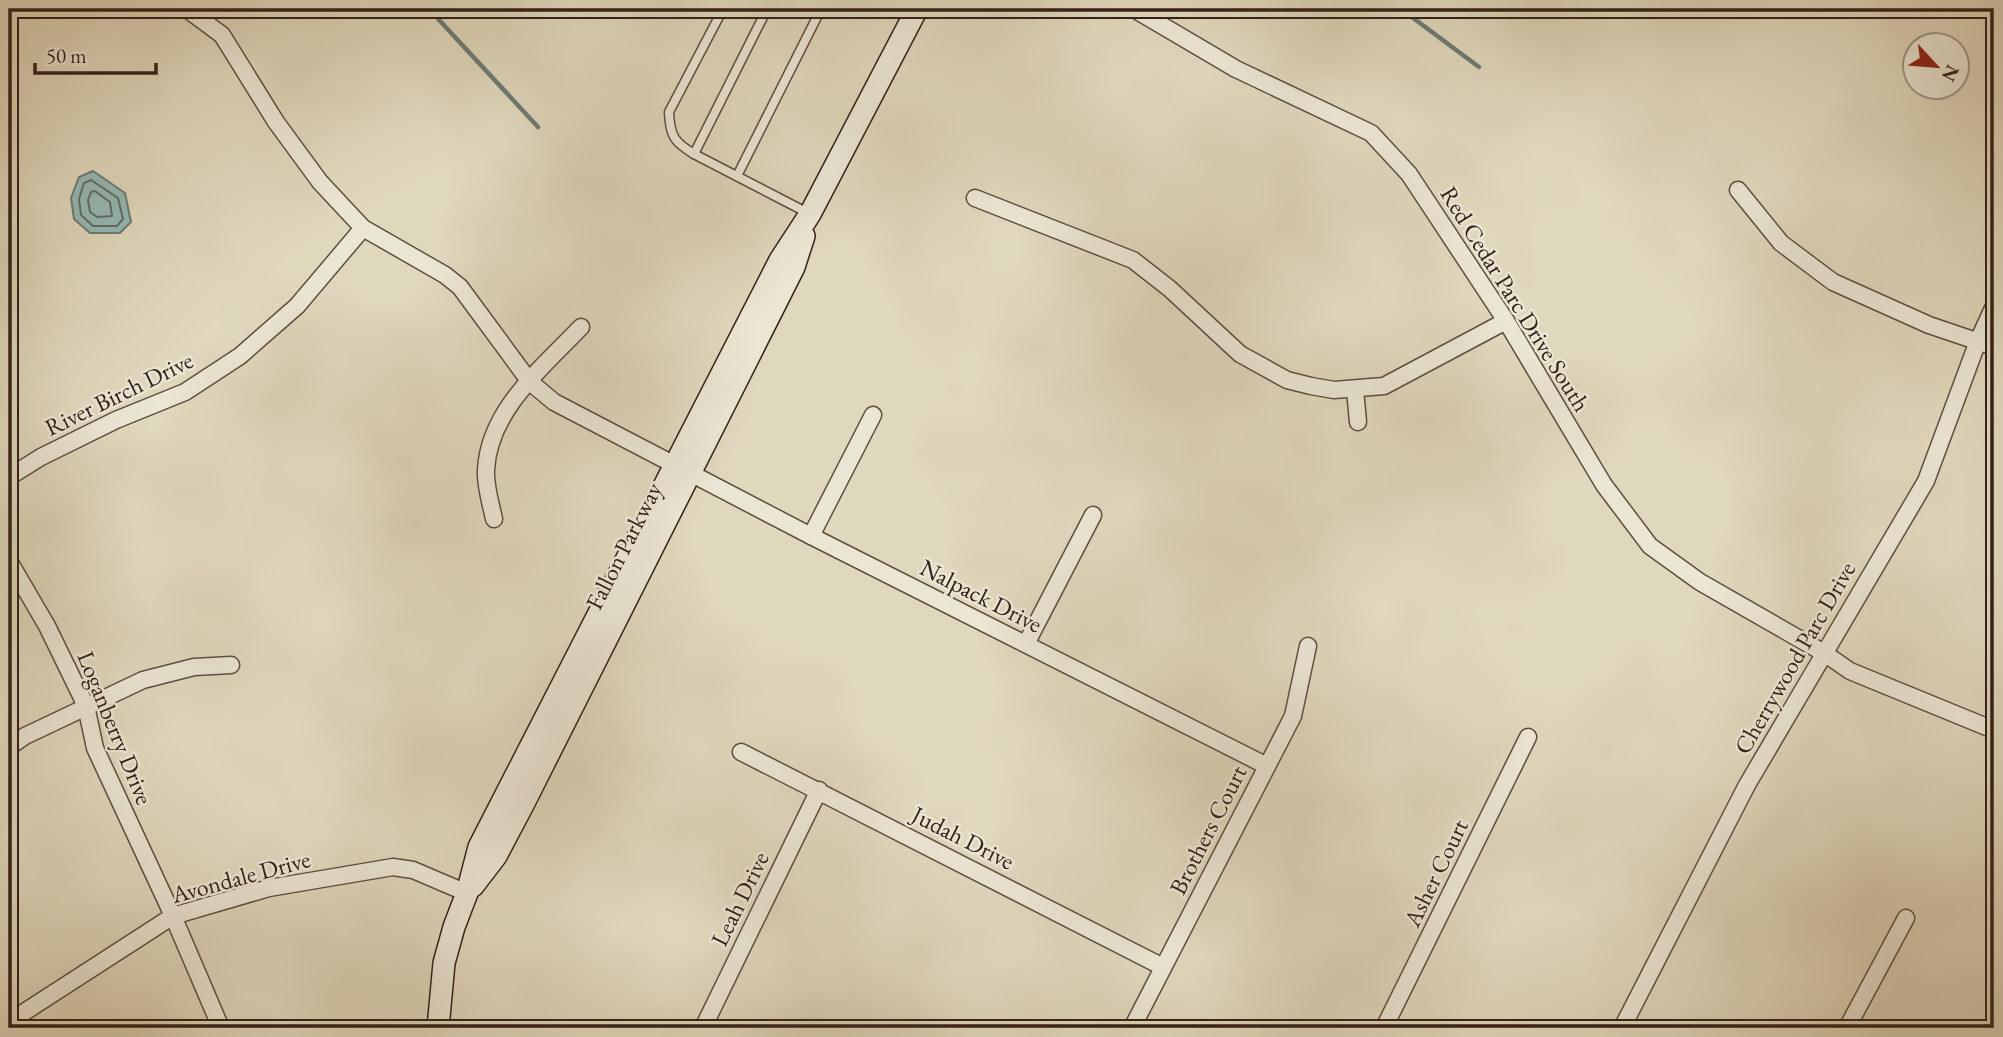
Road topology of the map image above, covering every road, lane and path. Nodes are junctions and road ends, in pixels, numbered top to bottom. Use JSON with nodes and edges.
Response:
{"nodes":[{"id":1,"x":187,"y":9,"type":"edge"},
{"id":2,"x":723,"y":9,"type":"edge"},
{"id":3,"x":767,"y":9,"type":"edge"},
{"id":4,"x":821,"y":9,"type":"edge"},
{"id":5,"x":917,"y":9,"type":"edge"},
{"id":6,"x":1134,"y":9,"type":"edge"},
{"id":7,"x":694,"y":154,"type":"junction"},
{"id":8,"x":737,"y":176,"type":"junction"},
{"id":9,"x":1738,"y":190,"type":"dead end"},
{"id":10,"x":975,"y":198,"type":"dead end"},
{"id":11,"x":810,"y":214,"type":"junction"},
{"id":12,"x":363,"y":228,"type":"junction"},
{"id":13,"x":1994,"y":306,"type":"edge"},
{"id":14,"x":1506,"y":321,"type":"junction"},
{"id":15,"x":580,"y":327,"type":"dead end"},
{"id":16,"x":1978,"y":341,"type":"junction"},
{"id":17,"x":1994,"y":347,"type":"edge"},
{"id":18,"x":530,"y":382,"type":"junction"},
{"id":19,"x":1355,"y":390,"type":"junction"},
{"id":20,"x":873,"y":415,"type":"dead end"},
{"id":21,"x":1358,"y":422,"type":"dead end"},
{"id":22,"x":683,"y":469,"type":"junction"},
{"id":23,"x":9,"y":477,"type":"edge"},
{"id":24,"x":1093,"y":515,"type":"dead end"},
{"id":25,"x":494,"y":519,"type":"dead end"},
{"id":26,"x":811,"y":536,"type":"junction"},
{"id":27,"x":9,"y":561,"type":"edge"},
{"id":28,"x":1026,"y":644,"type":"junction"},
{"id":29,"x":1308,"y":646,"type":"dead end"},
{"id":30,"x":1824,"y":653,"type":"junction"},
{"id":31,"x":231,"y":666,"type":"dead end"},
{"id":32,"x":86,"y":706,"type":"junction"},
{"id":33,"x":1994,"y":730,"type":"edge"},
{"id":34,"x":1528,"y":737,"type":"dead end"},
{"id":35,"x":9,"y":747,"type":"edge"},
{"id":36,"x":741,"y":752,"type":"dead end"},
{"id":37,"x":1267,"y":766,"type":"junction"},
{"id":38,"x":819,"y":790,"type":"junction"},
{"id":39,"x":467,"y":893,"type":"junction"},
{"id":40,"x":173,"y":916,"type":"junction"},
{"id":41,"x":1906,"y":918,"type":"dead end"},
{"id":42,"x":1163,"y":967,"type":"junction"},
{"id":43,"x":9,"y":1021,"type":"edge"},
{"id":44,"x":221,"y":1028,"type":"edge"},
{"id":45,"x":438,"y":1028,"type":"edge"},
{"id":46,"x":703,"y":1028,"type":"edge"},
{"id":47,"x":1132,"y":1028,"type":"edge"},
{"id":48,"x":1384,"y":1028,"type":"edge"},
{"id":49,"x":1622,"y":1028,"type":"edge"},
{"id":50,"x":1847,"y":1028,"type":"edge"}],
"edges":[{"from":1,"to":12,"type":"street","name":"Nalpack Drive"},
{"from":2,"to":7,"type":"lane"},
{"from":3,"to":7,"type":"lane"},
{"from":4,"to":8,"type":"lane"},
{"from":5,"to":11,"type":"street","name":"Fallon Parkway"},
{"from":6,"to":14,"type":"street","name":"Red Cedar Parc Drive South"},
{"from":7,"to":8,"type":"lane"},
{"from":8,"to":11,"type":"lane"},
{"from":9,"to":16,"type":"street"},
{"from":10,"to":19,"type":"street"},
{"from":11,"to":22,"type":"street","name":"Fallon Parkway"},
{"from":12,"to":18,"type":"street","name":"Nalpack Drive"},
{"from":12,"to":23,"type":"street","name":"River Birch Drive"},
{"from":13,"to":16,"type":"street","name":"Cherrywood Parc Drive"},
{"from":14,"to":19,"type":"street"},
{"from":14,"to":30,"type":"street","name":"Red Cedar Parc Drive South"},
{"from":15,"to":18,"type":"street"},
{"from":16,"to":17,"type":"street"},
{"from":16,"to":30,"type":"street","name":"Cherrywood Parc Drive"},
{"from":18,"to":22,"type":"street","name":"Nalpack Drive"},
{"from":18,"to":25,"type":"street"},
{"from":19,"to":21,"type":"street"},
{"from":20,"to":26,"type":"street"},
{"from":22,"to":26,"type":"street","name":"Nalpack Drive"},
{"from":22,"to":39,"type":"street","name":"Fallon Parkway"},
{"from":24,"to":28,"type":"street"},
{"from":26,"to":28,"type":"street","name":"Nalpack Drive"},
{"from":27,"to":32,"type":"street","name":"Loganberry Drive"},
{"from":28,"to":37,"type":"street","name":"Nalpack Drive"},
{"from":29,"to":37,"type":"street","name":"Brothers Court"},
{"from":30,"to":33,"type":"street","name":"Red Cedar Parc Drive South"},
{"from":30,"to":49,"type":"street","name":"Cherrywood Parc Drive"},
{"from":31,"to":32,"type":"street"},
{"from":32,"to":35,"type":"street"},
{"from":32,"to":40,"type":"street","name":"Loganberry Drive"},
{"from":34,"to":48,"type":"street","name":"Asher Court"},
{"from":36,"to":38,"type":"street","name":"Judah Drive"},
{"from":37,"to":42,"type":"street","name":"Brothers Court"},
{"from":38,"to":42,"type":"street","name":"Judah Drive"},
{"from":38,"to":46,"type":"street","name":"Leah Drive"},
{"from":39,"to":40,"type":"street","name":"Avondale Drive"},
{"from":39,"to":45,"type":"street","name":"Fallon Parkway"},
{"from":40,"to":43,"type":"street","name":"Avondale Drive"},
{"from":40,"to":44,"type":"street","name":"Loganberry Drive"},
{"from":41,"to":50,"type":"street"},
{"from":42,"to":47,"type":"street","name":"Brothers Court"}]}
